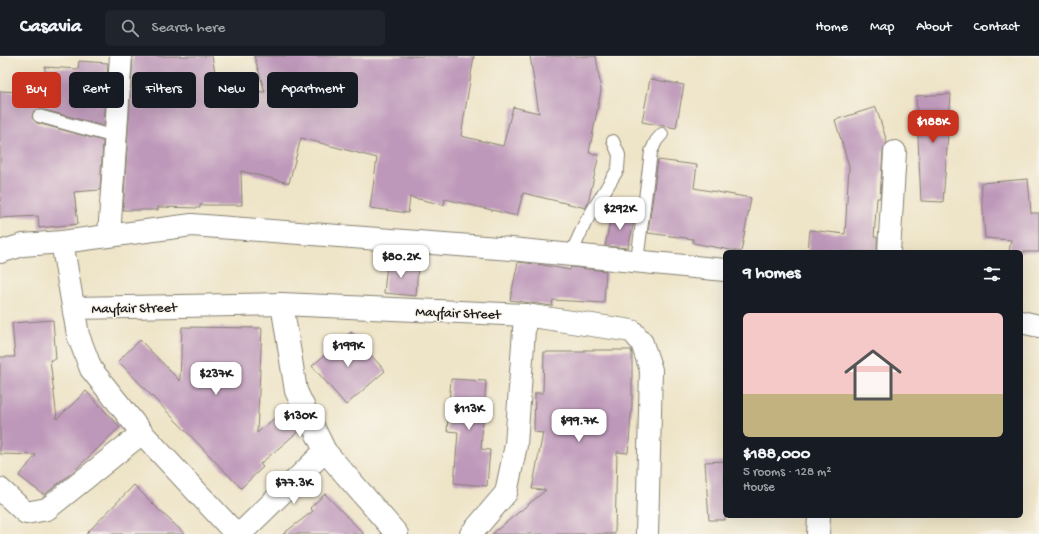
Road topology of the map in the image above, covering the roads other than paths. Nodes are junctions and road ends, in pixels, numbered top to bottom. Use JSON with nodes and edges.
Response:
{"nodes":[{"id":1,"x":121,"y":56,"type":"edge"},
{"id":2,"x":39,"y":116,"type":"dead end"},
{"id":3,"x":662,"y":134,"type":"dead end"},
{"id":4,"x":115,"y":137,"type":"junction"},
{"id":5,"x":613,"y":141,"type":"dead end"},
{"id":6,"x":895,"y":152,"type":"dead end"},
{"id":7,"x":109,"y":236,"type":"junction"},
{"id":8,"x":0,"y":239,"type":"edge"},
{"id":9,"x":62,"y":242,"type":"junction"},
{"id":10,"x":23,"y":246,"type":"junction"},
{"id":11,"x":889,"y":250,"type":"edge"},
{"id":12,"x":0,"y":252,"type":"edge"},
{"id":13,"x":571,"y":254,"type":"junction"},
{"id":14,"x":637,"y":261,"type":"junction"},
{"id":15,"x":723,"y":270,"type":"edge"},
{"id":16,"x":282,"y":304,"type":"junction"},
{"id":17,"x":74,"y":308,"type":"junction"},
{"id":18,"x":525,"y":315,"type":"junction"},
{"id":19,"x":1023,"y":322,"type":"edge"},
{"id":20,"x":1039,"y":326,"type":"edge"},
{"id":21,"x":142,"y":433,"type":"junction"},
{"id":22,"x":325,"y":451,"type":"junction"},
{"id":23,"x":0,"y":489,"type":"edge"},
{"id":24,"x":818,"y":518,"type":"edge"},
{"id":25,"x":236,"y":534,"type":"edge"},
{"id":26,"x":240,"y":534,"type":"edge"},
{"id":27,"x":397,"y":534,"type":"edge"},
{"id":28,"x":471,"y":534,"type":"edge"},
{"id":29,"x":647,"y":534,"type":"edge"},
{"id":30,"x":818,"y":534,"type":"edge"}],
"edges":[{"from":1,"to":4,"type":"street"},
{"from":2,"to":4,"type":"lane"},
{"from":3,"to":14,"type":"lane"},
{"from":4,"to":7,"type":"street"},
{"from":5,"to":13,"type":"lane"},
{"from":6,"to":11,"type":"street"},
{"from":7,"to":9,"type":"street"},
{"from":7,"to":13,"type":"street"},
{"from":8,"to":10,"type":"street"},
{"from":9,"to":10,"type":"street"},
{"from":9,"to":17,"type":"street"},
{"from":10,"to":12,"type":"street"},
{"from":13,"to":14,"type":"street"},
{"from":14,"to":15,"type":"street"},
{"from":16,"to":17,"type":"street","name":"Mayfair Street"},
{"from":16,"to":18,"type":"street","name":"Mayfair Street"},
{"from":16,"to":22,"type":"street"},
{"from":17,"to":21,"type":"street"},
{"from":18,"to":28,"type":"street"},
{"from":18,"to":29,"type":"street","name":"Mayfair Street"},
{"from":19,"to":20,"type":"street"},
{"from":21,"to":23,"type":"street"},
{"from":21,"to":25,"type":"street"},
{"from":22,"to":26,"type":"street"},
{"from":22,"to":27,"type":"street"},
{"from":24,"to":30,"type":"street"}]}
